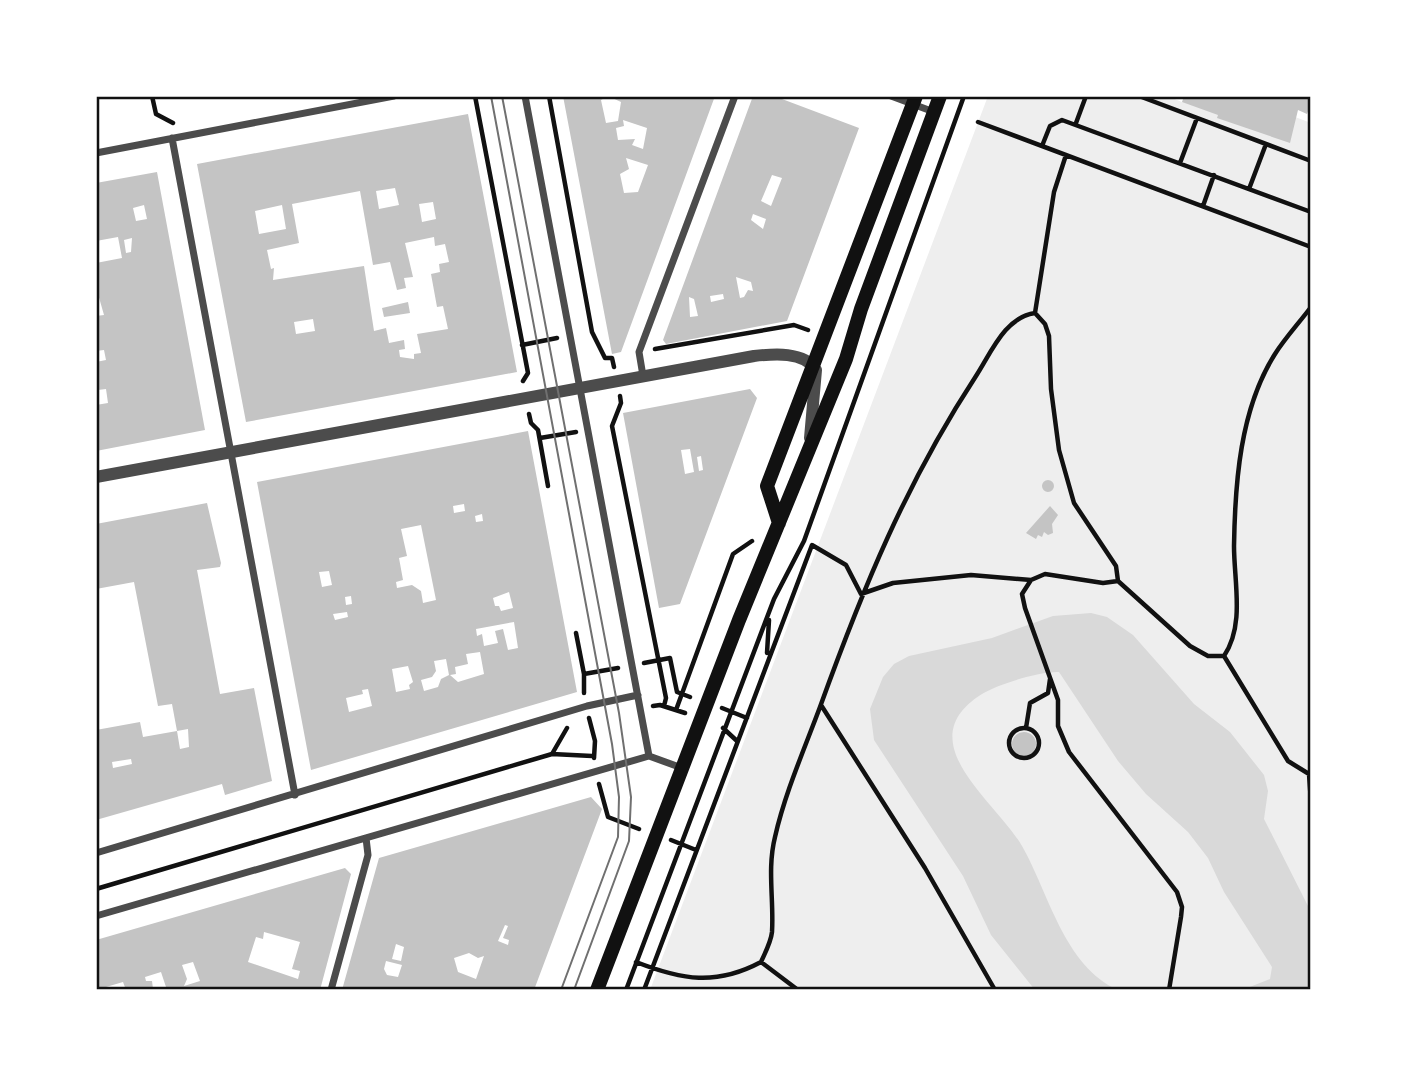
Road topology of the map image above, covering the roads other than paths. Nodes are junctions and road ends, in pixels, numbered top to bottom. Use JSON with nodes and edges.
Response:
{"nodes":[{"id":1,"x":394,"y":96,"type":"edge"},
{"id":2,"x":525,"y":96,"type":"edge"},
{"id":3,"x":734,"y":96,"type":"edge"},
{"id":4,"x":891,"y":96,"type":"edge"},
{"id":5,"x":940,"y":96,"type":"edge"},
{"id":6,"x":914,"y":100,"type":"edge"},
{"id":7,"x":934,"y":112,"type":"junction"},
{"id":8,"x":172,"y":138,"type":"junction"},
{"id":9,"x":96,"y":153,"type":"edge"},
{"id":10,"x":813,"y":365,"type":"junction"},
{"id":11,"x":643,"y":376,"type":"junction"},
{"id":12,"x":580,"y":388,"type":"junction"},
{"id":13,"x":231,"y":452,"type":"junction"},
{"id":14,"x":808,"y":452,"type":"junction"},
{"id":15,"x":96,"y":477,"type":"edge"},
{"id":16,"x":779,"y":523,"type":"junction"},
{"id":17,"x":638,"y":695,"type":"junction"},
{"id":18,"x":649,"y":756,"type":"junction"},
{"id":19,"x":682,"y":768,"type":"junction"},
{"id":20,"x":295,"y":795,"type":"junction"},
{"id":21,"x":366,"y":838,"type":"junction"},
{"id":22,"x":96,"y":853,"type":"edge"},
{"id":23,"x":96,"y":916,"type":"edge"},
{"id":24,"x":331,"y":990,"type":"edge"},
{"id":25,"x":597,"y":990,"type":"edge"}],
"edges":[{"from":1,"to":8,"type":"street"},
{"from":2,"to":12,"type":"street"},
{"from":3,"to":11,"type":"street"},
{"from":4,"to":6,"type":"street"},
{"from":5,"to":7,"type":"main road"},
{"from":6,"to":7,"type":"street"},
{"from":6,"to":10,"type":"main road"},
{"from":7,"to":14,"type":"main road"},
{"from":8,"to":9,"type":"street"},
{"from":8,"to":13,"type":"street"},
{"from":10,"to":11,"type":"street"},
{"from":10,"to":14,"type":"street"},
{"from":10,"to":16,"type":"main road"},
{"from":11,"to":12,"type":"street"},
{"from":12,"to":13,"type":"street"},
{"from":12,"to":17,"type":"street"},
{"from":13,"to":15,"type":"street"},
{"from":13,"to":20,"type":"street"},
{"from":14,"to":16,"type":"main road"},
{"from":16,"to":19,"type":"main road"},
{"from":17,"to":18,"type":"street"},
{"from":17,"to":20,"type":"street"},
{"from":18,"to":19,"type":"street"},
{"from":18,"to":21,"type":"street"},
{"from":19,"to":25,"type":"main road"},
{"from":20,"to":22,"type":"street"},
{"from":21,"to":23,"type":"street"},
{"from":21,"to":24,"type":"street"}]}
